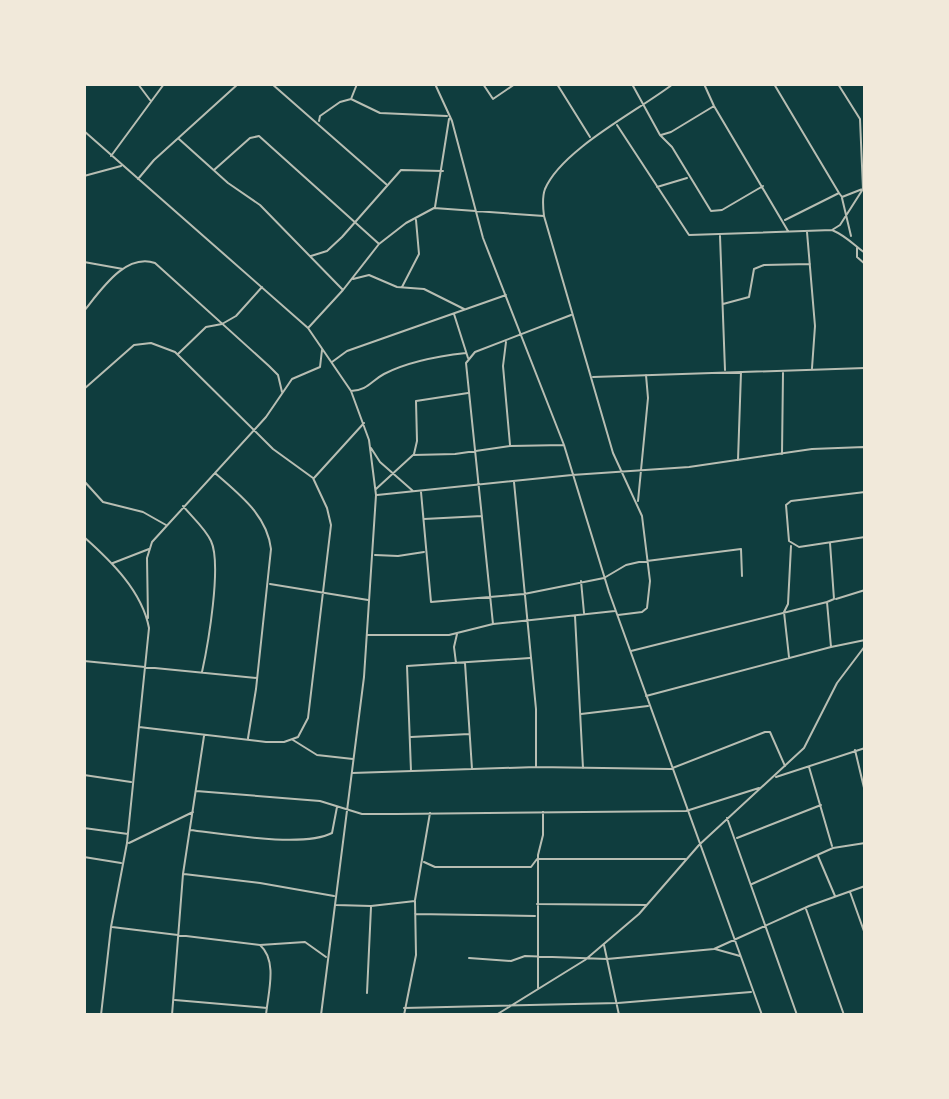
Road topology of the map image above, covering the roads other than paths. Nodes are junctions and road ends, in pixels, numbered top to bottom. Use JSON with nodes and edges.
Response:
{"nodes":[{"id":1,"x":138,"y":84,"type":"edge"},
{"id":2,"x":164,"y":84,"type":"edge"},
{"id":3,"x":238,"y":84,"type":"edge"},
{"id":4,"x":272,"y":84,"type":"edge"},
{"id":5,"x":357,"y":84,"type":"edge"},
{"id":6,"x":435,"y":84,"type":"edge"},
{"id":7,"x":483,"y":84,"type":"edge"},
{"id":8,"x":515,"y":84,"type":"edge"},
{"id":9,"x":557,"y":84,"type":"edge"},
{"id":10,"x":632,"y":84,"type":"edge"},
{"id":11,"x":673,"y":84,"type":"edge"},
{"id":12,"x":704,"y":84,"type":"edge"},
{"id":13,"x":774,"y":84,"type":"edge"},
{"id":14,"x":838,"y":84,"type":"edge"},
{"id":15,"x":351,"y":99,"type":"junction"},
{"id":16,"x":151,"y":101,"type":"junction"},
{"id":17,"x":714,"y":106,"type":"junction"},
{"id":18,"x":644,"y":107,"type":"junction"},
{"id":19,"x":449,"y":117,"type":"junction"},
{"id":20,"x":319,"y":123,"type":"junction"},
{"id":21,"x":616,"y":124,"type":"junction"},
{"id":22,"x":84,"y":131,"type":"edge"},
{"id":23,"x":660,"y":135,"type":"junction"},
{"id":24,"x":591,"y":138,"type":"junction"},
{"id":25,"x":179,"y":139,"type":"junction"},
{"id":26,"x":111,"y":156,"type":"junction"},
{"id":27,"x":122,"y":165,"type":"junction"},
{"id":28,"x":213,"y":170,"type":"junction"},
{"id":29,"x":443,"y":171,"type":"junction"},
{"id":30,"x":84,"y":176,"type":"edge"},
{"id":31,"x":688,"y":178,"type":"junction"},
{"id":32,"x":138,"y":179,"type":"junction"},
{"id":33,"x":387,"y":185,"type":"junction"},
{"id":34,"x":763,"y":186,"type":"junction"},
{"id":35,"x":657,"y":187,"type":"junction"},
{"id":36,"x":864,"y":189,"type":"edge"},
{"id":37,"x":839,"y":193,"type":"junction"},
{"id":38,"x":842,"y":197,"type":"junction"},
{"id":39,"x":434,"y":208,"type":"junction"},
{"id":40,"x":476,"y":209,"type":"junction"},
{"id":41,"x":544,"y":216,"type":"junction"},
{"id":42,"x":846,"y":216,"type":"junction"},
{"id":43,"x":416,"y":218,"type":"junction"},
{"id":44,"x":784,"y":221,"type":"junction"},
{"id":45,"x":355,"y":223,"type":"junction"},
{"id":46,"x":832,"y":230,"type":"junction"},
{"id":47,"x":788,"y":232,"type":"junction"},
{"id":48,"x":807,"y":232,"type":"junction"},
{"id":49,"x":720,"y":235,"type":"junction"},
{"id":50,"x":852,"y":238,"type":"junction"},
{"id":51,"x":379,"y":244,"type":"junction"},
{"id":52,"x":857,"y":247,"type":"junction"},
{"id":53,"x":865,"y":253,"type":"edge"},
{"id":54,"x":310,"y":256,"type":"junction"},
{"id":55,"x":84,"y":262,"type":"edge"},
{"id":56,"x":810,"y":264,"type":"junction"},
{"id":57,"x":865,"y":264,"type":"edge"},
{"id":58,"x":90,"y":266,"type":"junction"},
{"id":59,"x":84,"y":270,"type":"edge"},
{"id":60,"x":124,"y":270,"type":"junction"},
{"id":61,"x":352,"y":279,"type":"junction"},
{"id":62,"x":263,"y":286,"type":"junction"},
{"id":63,"x":402,"y":288,"type":"junction"},
{"id":64,"x":343,"y":290,"type":"junction"},
{"id":65,"x":507,"y":294,"type":"junction"},
{"id":66,"x":722,"y":304,"type":"junction"},
{"id":67,"x":464,"y":309,"type":"junction"},
{"id":68,"x":84,"y":311,"type":"edge"},
{"id":69,"x":454,"y":313,"type":"junction"},
{"id":70,"x":572,"y":314,"type":"junction"},
{"id":71,"x":222,"y":324,"type":"junction"},
{"id":72,"x":308,"y":328,"type":"junction"},
{"id":73,"x":523,"y":334,"type":"junction"},
{"id":74,"x":506,"y":340,"type":"junction"},
{"id":75,"x":322,"y":346,"type":"junction"},
{"id":76,"x":466,"y":353,"type":"junction"},
{"id":77,"x":177,"y":354,"type":"junction"},
{"id":78,"x":468,"y":358,"type":"junction"},
{"id":79,"x":332,"y":362,"type":"junction"},
{"id":80,"x":865,"y":368,"type":"edge"},
{"id":81,"x":812,"y":369,"type":"junction"},
{"id":82,"x":725,"y":371,"type":"junction"},
{"id":83,"x":741,"y":371,"type":"junction"},
{"id":84,"x":783,"y":372,"type":"junction"},
{"id":85,"x":646,"y":374,"type":"junction"},
{"id":86,"x":592,"y":377,"type":"junction"},
{"id":87,"x":84,"y":389,"type":"edge"},
{"id":88,"x":351,"y":391,"type":"junction"},
{"id":89,"x":282,"y":392,"type":"junction"},
{"id":90,"x":469,"y":393,"type":"junction"},
{"id":91,"x":364,"y":422,"type":"junction"},
{"id":92,"x":254,"y":429,"type":"junction"},
{"id":93,"x":564,"y":445,"type":"junction"},
{"id":94,"x":510,"y":446,"type":"junction"},
{"id":95,"x":864,"y":446,"type":"edge"},
{"id":96,"x":370,"y":448,"type":"junction"},
{"id":97,"x":476,"y":450,"type":"junction"},
{"id":98,"x":782,"y":453,"type":"junction"},
{"id":99,"x":413,"y":455,"type":"junction"},
{"id":100,"x":738,"y":460,"type":"junction"},
{"id":101,"x":642,"y":470,"type":"junction"},
{"id":102,"x":621,"y":471,"type":"junction"},
{"id":103,"x":215,"y":473,"type":"junction"},
{"id":104,"x":395,"y":474,"type":"junction"},
{"id":105,"x":572,"y":475,"type":"junction"},
{"id":106,"x":314,"y":479,"type":"junction"},
{"id":107,"x":865,"y":479,"type":"edge"},
{"id":108,"x":84,"y":481,"type":"edge"},
{"id":109,"x":514,"y":481,"type":"junction"},
{"id":110,"x":480,"y":485,"type":"junction"},
{"id":111,"x":376,"y":489,"type":"junction"},
{"id":112,"x":413,"y":491,"type":"junction"},
{"id":113,"x":421,"y":491,"type":"junction"},
{"id":114,"x":865,"y":492,"type":"edge"},
{"id":115,"x":376,"y":495,"type":"junction"},
{"id":116,"x":638,"y":503,"type":"junction"},
{"id":117,"x":183,"y":506,"type":"junction"},
{"id":118,"x":483,"y":516,"type":"junction"},
{"id":119,"x":423,"y":519,"type":"junction"},
{"id":120,"x":166,"y":525,"type":"junction"},
{"id":121,"x":84,"y":537,"type":"edge"},
{"id":122,"x":865,"y":537,"type":"edge"},
{"id":123,"x":830,"y":542,"type":"junction"},
{"id":124,"x":791,"y":545,"type":"junction"},
{"id":125,"x":150,"y":548,"type":"junction"},
{"id":126,"x":426,"y":552,"type":"junction"},
{"id":127,"x":373,"y":555,"type":"junction"},
{"id":128,"x":648,"y":563,"type":"junction"},
{"id":129,"x":113,"y":564,"type":"junction"},
{"id":130,"x":742,"y":576,"type":"dead end"},
{"id":131,"x":604,"y":578,"type":"junction"},
{"id":132,"x":581,"y":581,"type":"junction"},
{"id":133,"x":269,"y":584,"type":"junction"},
{"id":134,"x":865,"y":590,"type":"edge"},
{"id":135,"x":325,"y":591,"type":"junction"},
{"id":136,"x":524,"y":594,"type":"junction"},
{"id":137,"x":490,"y":599,"type":"junction"},
{"id":138,"x":834,"y":599,"type":"junction"},
{"id":139,"x":368,"y":600,"type":"junction"},
{"id":140,"x":827,"y":602,"type":"junction"},
{"id":141,"x":784,"y":612,"type":"junction"},
{"id":142,"x":617,"y":613,"type":"junction"},
{"id":143,"x":584,"y":614,"type":"junction"},
{"id":144,"x":575,"y":615,"type":"junction"},
{"id":145,"x":148,"y":620,"type":"junction"},
{"id":146,"x":526,"y":621,"type":"junction"},
{"id":147,"x":493,"y":624,"type":"junction"},
{"id":148,"x":457,"y":633,"type":"junction"},
{"id":149,"x":366,"y":635,"type":"junction"},
{"id":150,"x":865,"y":640,"type":"edge"},
{"id":151,"x":865,"y":646,"type":"edge"},
{"id":152,"x":831,"y":647,"type":"junction"},
{"id":153,"x":630,"y":651,"type":"junction"},
{"id":154,"x":530,"y":658,"type":"junction"},
{"id":155,"x":788,"y":659,"type":"junction"},
{"id":156,"x":84,"y":661,"type":"edge"},
{"id":157,"x":456,"y":663,"type":"junction"},
{"id":158,"x":465,"y":663,"type":"junction"},
{"id":159,"x":147,"y":667,"type":"junction"},
{"id":160,"x":202,"y":672,"type":"junction"},
{"id":161,"x":257,"y":678,"type":"junction"},
{"id":162,"x":646,"y":696,"type":"junction"},
{"id":163,"x":649,"y":706,"type":"junction"},
{"id":164,"x":580,"y":715,"type":"junction"},
{"id":165,"x":139,"y":727,"type":"junction"},
{"id":166,"x":470,"y":734,"type":"junction"},
{"id":167,"x":204,"y":736,"type":"junction"},
{"id":168,"x":411,"y":737,"type":"junction"},
{"id":169,"x":247,"y":739,"type":"junction"},
{"id":170,"x":292,"y":739,"type":"junction"},
{"id":171,"x":865,"y":748,"type":"edge"},
{"id":172,"x":855,"y":750,"type":"junction"},
{"id":173,"x":353,"y":758,"type":"junction"},
{"id":174,"x":809,"y":766,"type":"junction"},
{"id":175,"x":536,"y":767,"type":"junction"},
{"id":176,"x":786,"y":767,"type":"junction"},
{"id":177,"x":583,"y":768,"type":"junction"},
{"id":178,"x":670,"y":769,"type":"junction"},
{"id":179,"x":472,"y":771,"type":"junction"},
{"id":180,"x":411,"y":772,"type":"junction"},
{"id":181,"x":352,"y":773,"type":"junction"},
{"id":182,"x":84,"y":775,"type":"edge"},
{"id":183,"x":775,"y":777,"type":"junction"},
{"id":184,"x":132,"y":782,"type":"junction"},
{"id":185,"x":760,"y":788,"type":"junction"},
{"id":186,"x":196,"y":791,"type":"junction"},
{"id":187,"x":865,"y":792,"type":"edge"},
{"id":188,"x":821,"y":805,"type":"junction"},
{"id":189,"x":337,"y":806,"type":"junction"},
{"id":190,"x":347,"y":809,"type":"junction"},
{"id":191,"x":194,"y":811,"type":"junction"},
{"id":192,"x":543,"y":811,"type":"junction"},
{"id":193,"x":686,"y":811,"type":"junction"},
{"id":194,"x":430,"y":813,"type":"junction"},
{"id":195,"x":727,"y":818,"type":"junction"},
{"id":196,"x":84,"y":828,"type":"edge"},
{"id":197,"x":190,"y":830,"type":"junction"},
{"id":198,"x":128,"y":834,"type":"junction"},
{"id":199,"x":735,"y":839,"type":"junction"},
{"id":200,"x":865,"y":843,"type":"edge"},
{"id":201,"x":127,"y":844,"type":"junction"},
{"id":202,"x":699,"y":845,"type":"junction"},
{"id":203,"x":833,"y":848,"type":"junction"},
{"id":204,"x":818,"y":855,"type":"junction"},
{"id":205,"x":84,"y":857,"type":"edge"},
{"id":206,"x":537,"y":859,"type":"junction"},
{"id":207,"x":686,"y":859,"type":"junction"},
{"id":208,"x":424,"y":862,"type":"junction"},
{"id":209,"x":123,"y":863,"type":"junction"},
{"id":210,"x":183,"y":874,"type":"junction"},
{"id":211,"x":751,"y":884,"type":"junction"},
{"id":212,"x":865,"y":886,"type":"edge"},
{"id":213,"x":850,"y":891,"type":"junction"},
{"id":214,"x":335,"y":896,"type":"junction"},
{"id":215,"x":835,"y":896,"type":"junction"},
{"id":216,"x":415,"y":901,"type":"junction"},
{"id":217,"x":537,"y":904,"type":"junction"},
{"id":218,"x":333,"y":905,"type":"junction"},
{"id":219,"x":648,"y":905,"type":"junction"},
{"id":220,"x":371,"y":906,"type":"junction"},
{"id":221,"x":806,"y":908,"type":"junction"},
{"id":222,"x":415,"y":914,"type":"junction"},
{"id":223,"x":537,"y":916,"type":"junction"},
{"id":224,"x":767,"y":925,"type":"junction"},
{"id":225,"x":111,"y":927,"type":"junction"},
{"id":226,"x":179,"y":933,"type":"junction"},
{"id":227,"x":865,"y":934,"type":"edge"},
{"id":228,"x":735,"y":939,"type":"junction"},
{"id":229,"x":604,"y":944,"type":"junction"},
{"id":230,"x":260,"y":945,"type":"junction"},
{"id":231,"x":714,"y":949,"type":"junction"},
{"id":232,"x":327,"y":957,"type":"junction"},
{"id":233,"x":537,"y":957,"type":"junction"},
{"id":234,"x":741,"y":957,"type":"junction"},
{"id":235,"x":469,"y":958,"type":"dead end"},
{"id":236,"x":607,"y":959,"type":"junction"},
{"id":237,"x":585,"y":960,"type":"junction"},
{"id":238,"x":538,"y":989,"type":"junction"},
{"id":239,"x":752,"y":992,"type":"junction"},
{"id":240,"x":367,"y":993,"type":"dead end"},
{"id":241,"x":174,"y":1000,"type":"junction"},
{"id":242,"x":618,"y":1003,"type":"junction"},
{"id":243,"x":267,"y":1007,"type":"junction"},
{"id":244,"x":404,"y":1008,"type":"junction"},
{"id":245,"x":509,"y":1008,"type":"junction"},
{"id":246,"x":84,"y":1014,"type":"edge"},
{"id":247,"x":89,"y":1015,"type":"edge"},
{"id":248,"x":102,"y":1015,"type":"edge"},
{"id":249,"x":172,"y":1015,"type":"edge"},
{"id":250,"x":265,"y":1015,"type":"edge"},
{"id":251,"x":321,"y":1015,"type":"edge"},
{"id":252,"x":404,"y":1015,"type":"edge"},
{"id":253,"x":496,"y":1015,"type":"edge"},
{"id":254,"x":619,"y":1015,"type":"edge"},
{"id":255,"x":762,"y":1015,"type":"edge"},
{"id":256,"x":797,"y":1015,"type":"edge"},
{"id":257,"x":844,"y":1015,"type":"edge"}],
"edges":[{"from":1,"to":16,"type":"street"},
{"from":2,"to":16,"type":"street"},
{"from":3,"to":25,"type":"street"},
{"from":4,"to":20,"type":"street"},
{"from":5,"to":15,"type":"street"},
{"from":6,"to":19,"type":"street"},
{"from":7,"to":8,"type":"street"},
{"from":9,"to":24,"type":"street"},
{"from":10,"to":18,"type":"street"},
{"from":11,"to":18,"type":"street"},
{"from":12,"to":17,"type":"street"},
{"from":13,"to":37,"type":"street"},
{"from":14,"to":36,"type":"street"},
{"from":15,"to":19,"type":"street"},
{"from":15,"to":20,"type":"street"},
{"from":16,"to":26,"type":"street"},
{"from":17,"to":23,"type":"street"},
{"from":17,"to":34,"type":"street"},
{"from":18,"to":21,"type":"street"},
{"from":18,"to":23,"type":"street"},
{"from":19,"to":29,"type":"street"},
{"from":19,"to":40,"type":"street"},
{"from":20,"to":33,"type":"street"},
{"from":21,"to":24,"type":"street"},
{"from":21,"to":35,"type":"street"},
{"from":22,"to":26,"type":"street"},
{"from":23,"to":31,"type":"street"},
{"from":24,"to":41,"type":"street"},
{"from":25,"to":28,"type":"street"},
{"from":25,"to":32,"type":"street"},
{"from":26,"to":27,"type":"street"},
{"from":27,"to":30,"type":"street"},
{"from":27,"to":32,"type":"street"},
{"from":28,"to":45,"type":"street"},
{"from":28,"to":54,"type":"street"},
{"from":29,"to":33,"type":"street"},
{"from":29,"to":39,"type":"street"},
{"from":31,"to":34,"type":"street"},
{"from":31,"to":35,"type":"street"},
{"from":32,"to":62,"type":"street"},
{"from":33,"to":45,"type":"street"},
{"from":34,"to":44,"type":"street"},
{"from":35,"to":49,"type":"street"},
{"from":36,"to":38,"type":"street"},
{"from":36,"to":42,"type":"street"},
{"from":37,"to":38,"type":"street"},
{"from":37,"to":44,"type":"street"},
{"from":38,"to":42,"type":"street"},
{"from":39,"to":40,"type":"street"},
{"from":39,"to":43,"type":"street"},
{"from":40,"to":41,"type":"street"},
{"from":40,"to":65,"type":"street"},
{"from":41,"to":70,"type":"street"},
{"from":42,"to":46,"type":"street"},
{"from":42,"to":50,"type":"street"},
{"from":43,"to":51,"type":"street"},
{"from":43,"to":63,"type":"street"},
{"from":44,"to":47,"type":"street"},
{"from":45,"to":51,"type":"street"},
{"from":45,"to":54,"type":"street"},
{"from":46,"to":48,"type":"street"},
{"from":46,"to":50,"type":"street"},
{"from":47,"to":48,"type":"street"},
{"from":47,"to":49,"type":"street"},
{"from":48,"to":56,"type":"street"},
{"from":49,"to":66,"type":"street"},
{"from":50,"to":52,"type":"street"},
{"from":51,"to":61,"type":"street"},
{"from":52,"to":53,"type":"street"},
{"from":52,"to":57,"type":"street"},
{"from":54,"to":64,"type":"street"},
{"from":55,"to":58,"type":"street"},
{"from":56,"to":66,"type":"street"},
{"from":56,"to":81,"type":"street"},
{"from":58,"to":59,"type":"street"},
{"from":58,"to":60,"type":"street"},
{"from":60,"to":68,"type":"street"},
{"from":60,"to":71,"type":"street"},
{"from":61,"to":63,"type":"street"},
{"from":61,"to":64,"type":"street"},
{"from":62,"to":71,"type":"street"},
{"from":62,"to":72,"type":"street"},
{"from":63,"to":67,"type":"street"},
{"from":64,"to":72,"type":"street"},
{"from":65,"to":67,"type":"street"},
{"from":65,"to":73,"type":"street"},
{"from":66,"to":82,"type":"street"},
{"from":67,"to":69,"type":"street"},
{"from":69,"to":76,"type":"street"},
{"from":69,"to":79,"type":"street"},
{"from":70,"to":73,"type":"street"},
{"from":70,"to":86,"type":"street"},
{"from":71,"to":77,"type":"street"},
{"from":71,"to":89,"type":"street"},
{"from":72,"to":75,"type":"street"},
{"from":73,"to":74,"type":"street"},
{"from":73,"to":93,"type":"street"},
{"from":74,"to":78,"type":"street"},
{"from":74,"to":94,"type":"street"},
{"from":75,"to":79,"type":"street"},
{"from":75,"to":89,"type":"street"},
{"from":76,"to":78,"type":"street"},
{"from":76,"to":88,"type":"street"},
{"from":77,"to":87,"type":"street"},
{"from":77,"to":92,"type":"street"},
{"from":78,"to":90,"type":"street"},
{"from":79,"to":88,"type":"street"},
{"from":80,"to":81,"type":"street"},
{"from":81,"to":84,"type":"street"},
{"from":82,"to":83,"type":"street"},
{"from":82,"to":85,"type":"street"},
{"from":83,"to":84,"type":"street"},
{"from":83,"to":100,"type":"street"},
{"from":84,"to":98,"type":"street"},
{"from":85,"to":86,"type":"street"},
{"from":85,"to":101,"type":"street"},
{"from":86,"to":102,"type":"street"},
{"from":88,"to":91,"type":"street"},
{"from":89,"to":92,"type":"street"},
{"from":90,"to":97,"type":"street"},
{"from":90,"to":99,"type":"street"},
{"from":91,"to":96,"type":"street"},
{"from":91,"to":106,"type":"street"},
{"from":92,"to":103,"type":"street"},
{"from":92,"to":106,"type":"street"},
{"from":93,"to":94,"type":"street"},
{"from":93,"to":105,"type":"street"},
{"from":94,"to":97,"type":"street"},
{"from":95,"to":98,"type":"street"},
{"from":95,"to":107,"type":"street"},
{"from":96,"to":104,"type":"street"},
{"from":96,"to":111,"type":"street"},
{"from":97,"to":99,"type":"street"},
{"from":97,"to":110,"type":"street"},
{"from":98,"to":100,"type":"street"},
{"from":99,"to":104,"type":"street"},
{"from":100,"to":101,"type":"street"},
{"from":101,"to":102,"type":"street"},
{"from":101,"to":116,"type":"street"},
{"from":102,"to":105,"type":"street"},
{"from":102,"to":116,"type":"street"},
{"from":103,"to":117,"type":"street"},
{"from":103,"to":133,"type":"street"},
{"from":104,"to":111,"type":"street"},
{"from":104,"to":112,"type":"street"},
{"from":105,"to":109,"type":"street"},
{"from":105,"to":131,"type":"street"},
{"from":106,"to":135,"type":"street"},
{"from":108,"to":120,"type":"street"},
{"from":109,"to":110,"type":"street"},
{"from":109,"to":136,"type":"street"},
{"from":110,"to":113,"type":"street"},
{"from":110,"to":118,"type":"street"},
{"from":111,"to":115,"type":"street"},
{"from":112,"to":113,"type":"street"},
{"from":112,"to":115,"type":"street"},
{"from":113,"to":119,"type":"street"},
{"from":114,"to":124,"type":"street"},
{"from":115,"to":127,"type":"street"},
{"from":116,"to":128,"type":"street"},
{"from":117,"to":120,"type":"street"},
{"from":117,"to":160,"type":"street"},
{"from":118,"to":119,"type":"street"},
{"from":118,"to":137,"type":"street"},
{"from":119,"to":126,"type":"street"},
{"from":120,"to":125,"type":"street"},
{"from":121,"to":129,"type":"street"},
{"from":122,"to":123,"type":"street"},
{"from":123,"to":124,"type":"street"},
{"from":123,"to":138,"type":"street"},
{"from":124,"to":141,"type":"street"},
{"from":125,"to":129,"type":"street"},
{"from":125,"to":145,"type":"street"},
{"from":126,"to":127,"type":"street"},
{"from":126,"to":137,"type":"street"},
{"from":127,"to":139,"type":"street"},
{"from":128,"to":130,"type":"street"},
{"from":128,"to":131,"type":"street"},
{"from":128,"to":142,"type":"street"},
{"from":129,"to":145,"type":"street"},
{"from":131,"to":132,"type":"street"},
{"from":131,"to":142,"type":"street"},
{"from":132,"to":136,"type":"street"},
{"from":132,"to":143,"type":"street"},
{"from":133,"to":135,"type":"street"},
{"from":133,"to":161,"type":"street"},
{"from":134,"to":138,"type":"street"},
{"from":135,"to":139,"type":"street"},
{"from":135,"to":170,"type":"street"},
{"from":136,"to":137,"type":"street"},
{"from":136,"to":146,"type":"street"},
{"from":137,"to":147,"type":"street"},
{"from":138,"to":140,"type":"street"},
{"from":139,"to":149,"type":"street"},
{"from":140,"to":141,"type":"street"},
{"from":140,"to":152,"type":"street"},
{"from":141,"to":153,"type":"street"},
{"from":141,"to":155,"type":"street"},
{"from":142,"to":143,"type":"street"},
{"from":142,"to":153,"type":"street"},
{"from":143,"to":144,"type":"street"},
{"from":144,"to":146,"type":"street"},
{"from":144,"to":164,"type":"street"},
{"from":145,"to":159,"type":"street"},
{"from":146,"to":147,"type":"street"},
{"from":146,"to":154,"type":"street"},
{"from":147,"to":148,"type":"street"},
{"from":148,"to":149,"type":"street"},
{"from":148,"to":157,"type":"street"},
{"from":149,"to":173,"type":"street"},
{"from":150,"to":152,"type":"street"},
{"from":151,"to":176,"type":"street"},
{"from":152,"to":155,"type":"street"},
{"from":153,"to":162,"type":"street"},
{"from":154,"to":158,"type":"street"},
{"from":154,"to":175,"type":"street"},
{"from":155,"to":162,"type":"street"},
{"from":156,"to":159,"type":"street"},
{"from":157,"to":158,"type":"street"},
{"from":157,"to":168,"type":"street"},
{"from":158,"to":166,"type":"street"},
{"from":159,"to":160,"type":"street"},
{"from":159,"to":165,"type":"street"},
{"from":160,"to":161,"type":"street"},
{"from":161,"to":169,"type":"street"},
{"from":162,"to":163,"type":"street"},
{"from":163,"to":164,"type":"street"},
{"from":163,"to":178,"type":"street"},
{"from":164,"to":177,"type":"street"},
{"from":165,"to":167,"type":"street"},
{"from":165,"to":184,"type":"street"},
{"from":166,"to":168,"type":"street"},
{"from":166,"to":179,"type":"street"},
{"from":167,"to":169,"type":"street"},
{"from":167,"to":186,"type":"street"},
{"from":168,"to":180,"type":"street"},
{"from":169,"to":170,"type":"street"},
{"from":170,"to":173,"type":"street"},
{"from":171,"to":172,"type":"street"},
{"from":172,"to":174,"type":"street"},
{"from":172,"to":187,"type":"street"},
{"from":173,"to":181,"type":"street"},
{"from":174,"to":183,"type":"street"},
{"from":174,"to":188,"type":"street"},
{"from":175,"to":177,"type":"street"},
{"from":175,"to":179,"type":"street"},
{"from":176,"to":178,"type":"street"},
{"from":176,"to":183,"type":"street"},
{"from":177,"to":178,"type":"street"},
{"from":178,"to":193,"type":"street"},
{"from":179,"to":180,"type":"street"},
{"from":180,"to":181,"type":"street"},
{"from":181,"to":190,"type":"street"},
{"from":182,"to":184,"type":"street"},
{"from":183,"to":185,"type":"street"},
{"from":184,"to":198,"type":"street"},
{"from":185,"to":193,"type":"street"},
{"from":185,"to":195,"type":"street"},
{"from":186,"to":189,"type":"street"},
{"from":186,"to":191,"type":"street"},
{"from":188,"to":199,"type":"street"},
{"from":188,"to":203,"type":"street"},
{"from":189,"to":190,"type":"street"},
{"from":189,"to":197,"type":"street"},
{"from":190,"to":194,"type":"street"},
{"from":190,"to":214,"type":"street"},
{"from":191,"to":197,"type":"street"},
{"from":191,"to":201,"type":"street"},
{"from":192,"to":193,"type":"street"},
{"from":192,"to":194,"type":"street"},
{"from":192,"to":206,"type":"street"},
{"from":193,"to":202,"type":"street"},
{"from":194,"to":208,"type":"street"},
{"from":195,"to":199,"type":"street"},
{"from":195,"to":202,"type":"street"},
{"from":196,"to":198,"type":"street"},
{"from":197,"to":210,"type":"street"},
{"from":198,"to":201,"type":"street"},
{"from":199,"to":211,"type":"street"},
{"from":200,"to":203,"type":"street"},
{"from":201,"to":209,"type":"street"},
{"from":202,"to":207,"type":"street"},
{"from":202,"to":228,"type":"street"},
{"from":203,"to":204,"type":"street"},
{"from":204,"to":211,"type":"street"},
{"from":204,"to":215,"type":"street"},
{"from":205,"to":209,"type":"street"},
{"from":206,"to":207,"type":"street"},
{"from":206,"to":208,"type":"street"},
{"from":206,"to":217,"type":"street"},
{"from":207,"to":219,"type":"street"},
{"from":208,"to":216,"type":"street"},
{"from":209,"to":225,"type":"street"},
{"from":210,"to":214,"type":"street"},
{"from":210,"to":226,"type":"street"},
{"from":211,"to":224,"type":"street"},
{"from":212,"to":213,"type":"street"},
{"from":213,"to":215,"type":"street"},
{"from":213,"to":227,"type":"street"},
{"from":214,"to":218,"type":"street"},
{"from":215,"to":221,"type":"street"},
{"from":216,"to":220,"type":"street"},
{"from":216,"to":222,"type":"street"},
{"from":217,"to":219,"type":"street"},
{"from":217,"to":223,"type":"street"},
{"from":218,"to":220,"type":"street"},
{"from":218,"to":232,"type":"street"},
{"from":219,"to":229,"type":"street"},
{"from":220,"to":240,"type":"street"},
{"from":221,"to":224,"type":"street"},
{"from":221,"to":257,"type":"street"},
{"from":222,"to":223,"type":"street"},
{"from":222,"to":244,"type":"street"},
{"from":223,"to":233,"type":"street"},
{"from":224,"to":228,"type":"street"},
{"from":224,"to":256,"type":"street"},
{"from":225,"to":226,"type":"street"},
{"from":225,"to":248,"type":"street"},
{"from":226,"to":230,"type":"street"},
{"from":226,"to":241,"type":"street"},
{"from":228,"to":231,"type":"street"},
{"from":228,"to":234,"type":"street"},
{"from":229,"to":236,"type":"street"},
{"from":229,"to":237,"type":"street"},
{"from":230,"to":232,"type":"street"},
{"from":230,"to":243,"type":"street"},
{"from":231,"to":234,"type":"street"},
{"from":231,"to":236,"type":"street"},
{"from":232,"to":251,"type":"street"},
{"from":233,"to":235,"type":"street"},
{"from":233,"to":237,"type":"street"},
{"from":233,"to":238,"type":"street"},
{"from":234,"to":239,"type":"street"},
{"from":236,"to":237,"type":"street"},
{"from":236,"to":242,"type":"street"},
{"from":237,"to":238,"type":"street"},
{"from":238,"to":245,"type":"street"},
{"from":239,"to":242,"type":"street"},
{"from":239,"to":255,"type":"street"},
{"from":241,"to":243,"type":"street"},
{"from":241,"to":249,"type":"street"},
{"from":242,"to":245,"type":"street"},
{"from":242,"to":254,"type":"street"},
{"from":243,"to":250,"type":"street"},
{"from":244,"to":245,"type":"street"},
{"from":244,"to":252,"type":"street"},
{"from":245,"to":253,"type":"street"},
{"from":246,"to":247,"type":"street"}]}
